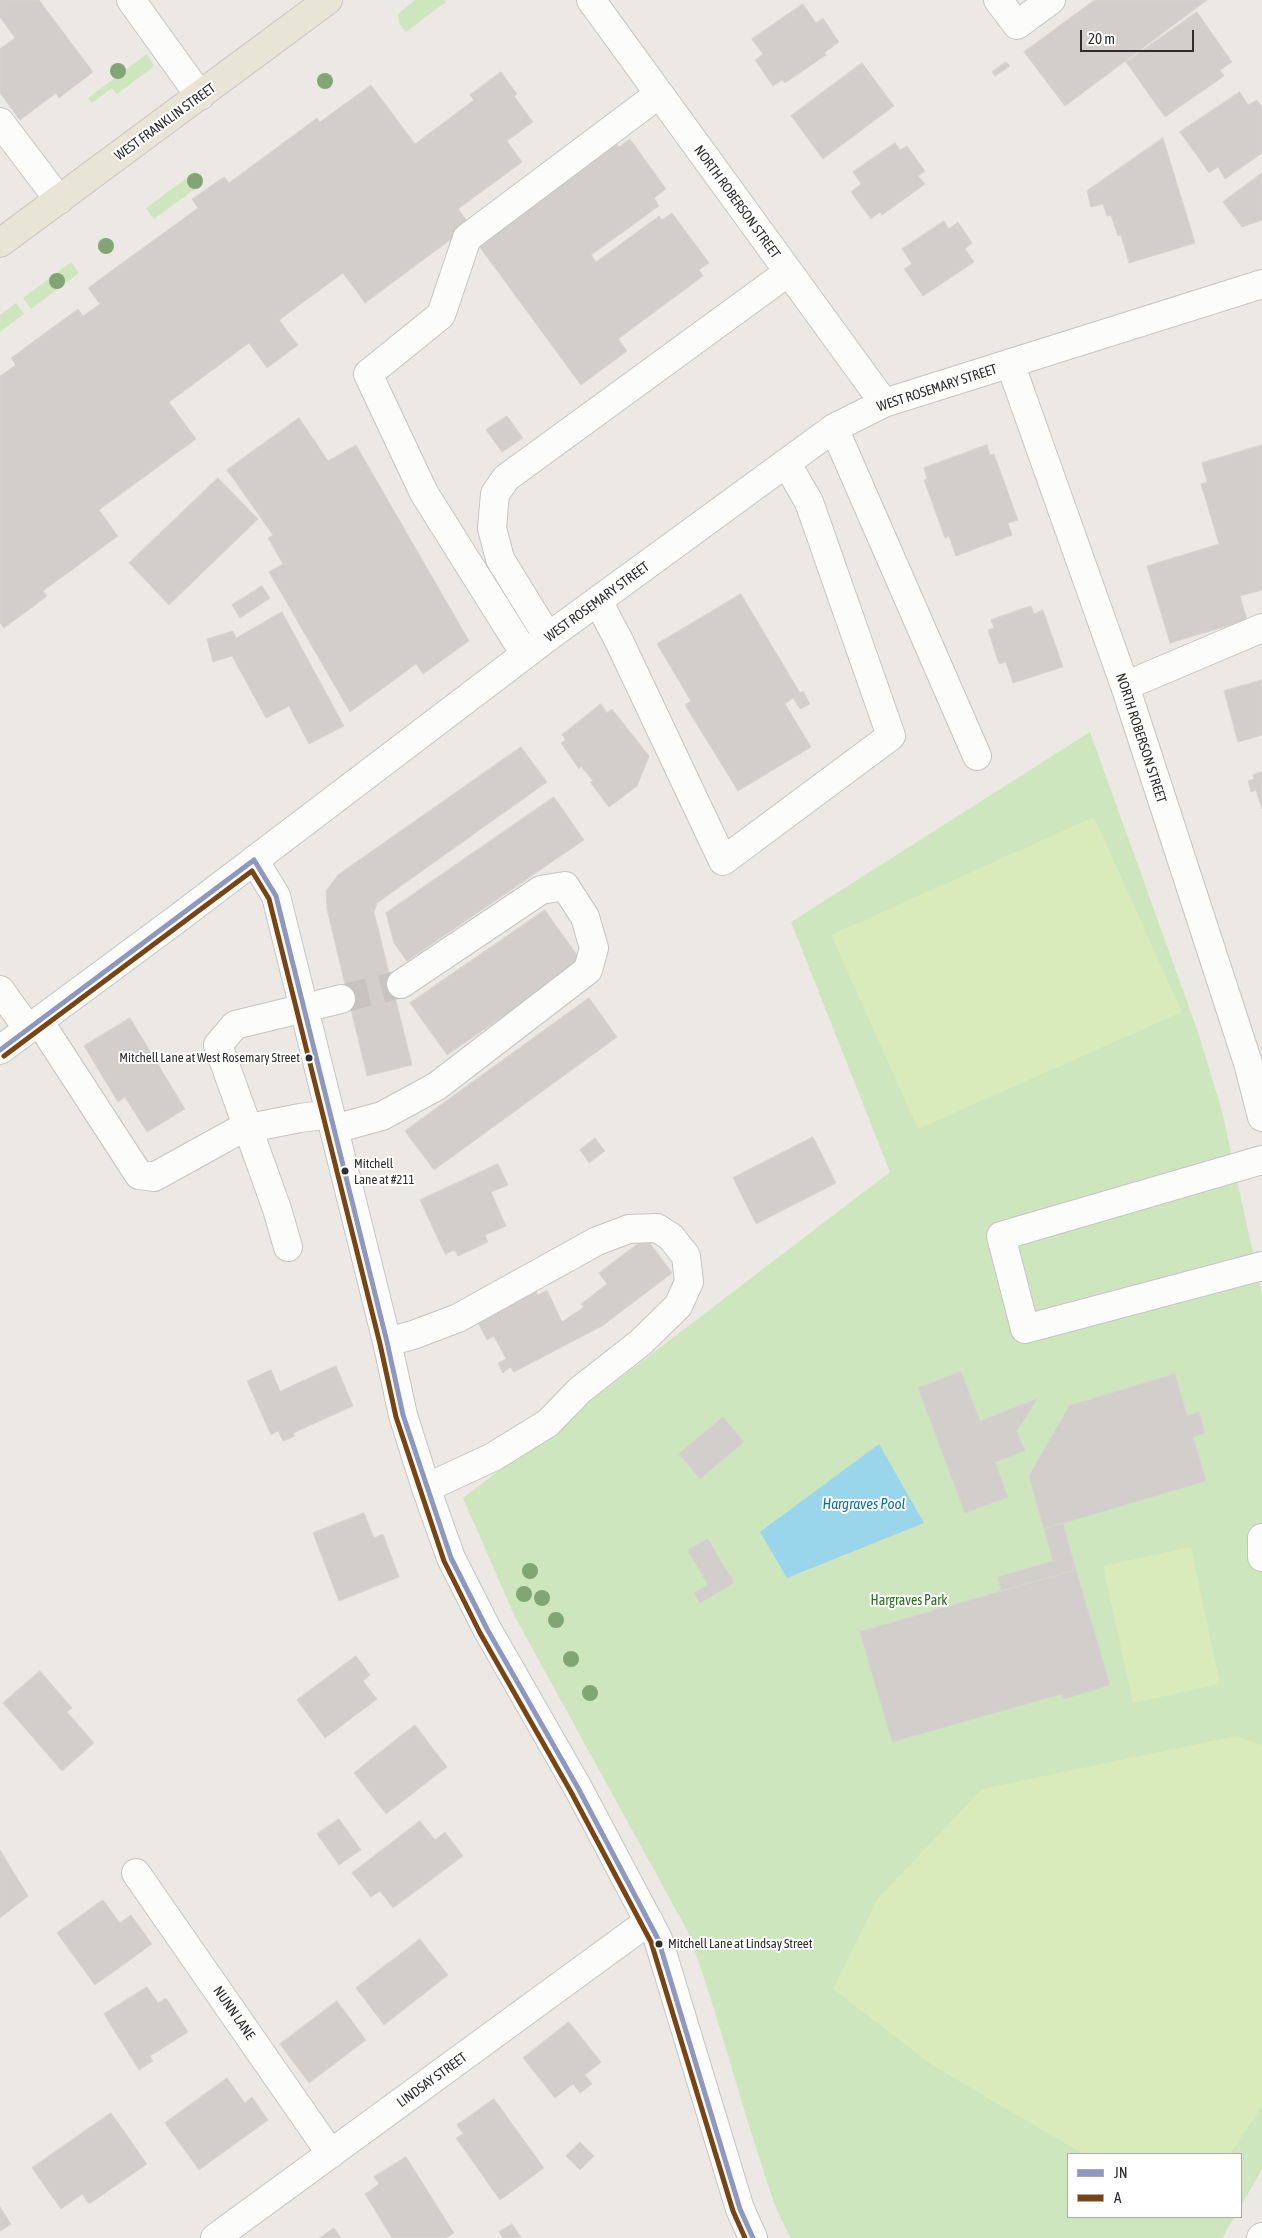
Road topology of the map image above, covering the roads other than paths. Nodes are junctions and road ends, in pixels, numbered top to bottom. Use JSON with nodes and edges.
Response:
{"nodes":[{"id":1,"x":131,"y":0,"type":"edge"},
{"id":2,"x":328,"y":0,"type":"edge"},
{"id":3,"x":591,"y":0,"type":"edge"},
{"id":4,"x":998,"y":0,"type":"edge"},
{"id":5,"x":1051,"y":0,"type":"edge"},
{"id":6,"x":659,"y":94,"type":"junction"},
{"id":7,"x":200,"y":96,"type":"junction"},
{"id":8,"x":0,"y":122,"type":"edge"},
{"id":9,"x":59,"y":200,"type":"junction"},
{"id":10,"x":0,"y":243,"type":"edge"},
{"id":11,"x":788,"y":273,"type":"junction"},
{"id":12,"x":1262,"y":284,"type":"edge"},
{"id":13,"x":1010,"y":363,"type":"junction"},
{"id":14,"x":884,"y":403,"type":"junction"},
{"id":15,"x":834,"y":428,"type":"junction"},
{"id":16,"x":787,"y":464,"type":"junction"},
{"id":17,"x":598,"y":601,"type":"junction"},
{"id":18,"x":1262,"y":628,"type":"edge"},
{"id":19,"x":548,"y":637,"type":"junction"},
{"id":20,"x":525,"y":654,"type":"junction"},
{"id":21,"x":1125,"y":686,"type":"junction"},
{"id":22,"x":977,"y":756,"type":"dead end"},
{"id":23,"x":254,"y":860,"type":"junction"},
{"id":24,"x":401,"y":984,"type":"tunnel mouth"},
{"id":25,"x":0,"y":990,"type":"edge"},
{"id":26,"x":341,"y":999,"type":"tunnel mouth"},
{"id":27,"x":304,"y":1007,"type":"junction"},
{"id":28,"x":34,"y":1025,"type":"junction"},
{"id":29,"x":0,"y":1050,"type":"edge"},
{"id":30,"x":1262,"y":1116,"type":"edge"},
{"id":31,"x":332,"y":1122,"type":"junction"},
{"id":32,"x":248,"y":1128,"type":"junction"},
{"id":33,"x":1262,"y":1160,"type":"edge"},
{"id":34,"x":288,"y":1247,"type":"dead end"},
{"id":35,"x":1262,"y":1266,"type":"edge"},
{"id":36,"x":387,"y":1342,"type":"junction"},
{"id":37,"x":426,"y":1488,"type":"junction"},
{"id":38,"x":1262,"y":1538,"type":"edge"},
{"id":39,"x":1262,"y":1558,"type":"edge"},
{"id":40,"x":136,"y":1872,"type":"dead end"},
{"id":41,"x":649,"y":1921,"type":"junction"},
{"id":42,"x":331,"y":2154,"type":"junction"},
{"id":43,"x":215,"y":2238,"type":"edge"},
{"id":44,"x":753,"y":2238,"type":"edge"}],
"edges":[{"from":1,"to":7,"type":"street"},
{"from":2,"to":7,"type":"main road","name":"WEST FRANKLIN STREET"},
{"from":3,"to":6,"type":"street","name":"NORTH ROBERSON STREET"},
{"from":4,"to":5,"type":"street"},
{"from":6,"to":11,"type":"street","name":"NORTH ROBERSON STREET"},
{"from":6,"to":20,"type":"street"},
{"from":7,"to":9,"type":"main road","name":"WEST FRANKLIN STREET"},
{"from":8,"to":9,"type":"street"},
{"from":9,"to":10,"type":"main road","name":"WEST FRANKLIN STREET"},
{"from":11,"to":14,"type":"street","name":"NORTH ROBERSON STREET"},
{"from":11,"to":19,"type":"street"},
{"from":12,"to":13,"type":"street","name":"WEST ROSEMARY STREET"},
{"from":13,"to":14,"type":"street","name":"WEST ROSEMARY STREET"},
{"from":13,"to":21,"type":"street","name":"NORTH ROBERSON STREET"},
{"from":14,"to":15,"type":"street","name":"WEST ROSEMARY STREET"},
{"from":15,"to":16,"type":"street","name":"WEST ROSEMARY STREET"},
{"from":15,"to":22,"type":"street"},
{"from":16,"to":17,"type":"street","name":"WEST ROSEMARY STREET"},
{"from":16,"to":17,"type":"street"},
{"from":17,"to":19,"type":"street","name":"WEST ROSEMARY STREET"},
{"from":18,"to":21,"type":"street"},
{"from":19,"to":20,"type":"street","name":"WEST ROSEMARY STREET"},
{"from":20,"to":23,"type":"street","name":"WEST ROSEMARY STREET"},
{"from":21,"to":30,"type":"street","name":"NORTH ROBERSON STREET"},
{"from":23,"to":27,"type":"street"},
{"from":23,"to":28,"type":"street","name":"WEST ROSEMARY STREET"},
{"from":24,"to":31,"type":"street"},
{"from":25,"to":28,"type":"street"},
{"from":26,"to":27,"type":"street"},
{"from":27,"to":31,"type":"street"},
{"from":27,"to":32,"type":"street"},
{"from":28,"to":29,"type":"street","name":"WEST ROSEMARY STREET"},
{"from":28,"to":32,"type":"street"},
{"from":31,"to":32,"type":"street"},
{"from":31,"to":36,"type":"street"},
{"from":32,"to":34,"type":"street"},
{"from":33,"to":35,"type":"street"},
{"from":36,"to":37,"type":"street"},
{"from":36,"to":37,"type":"street"},
{"from":37,"to":41,"type":"street"},
{"from":38,"to":39,"type":"street"},
{"from":40,"to":42,"type":"street","name":"NUNN LANE"},
{"from":41,"to":42,"type":"street","name":"LINDSAY STREET"},
{"from":41,"to":44,"type":"street"},
{"from":42,"to":43,"type":"street","name":"LINDSAY STREET"}]}
